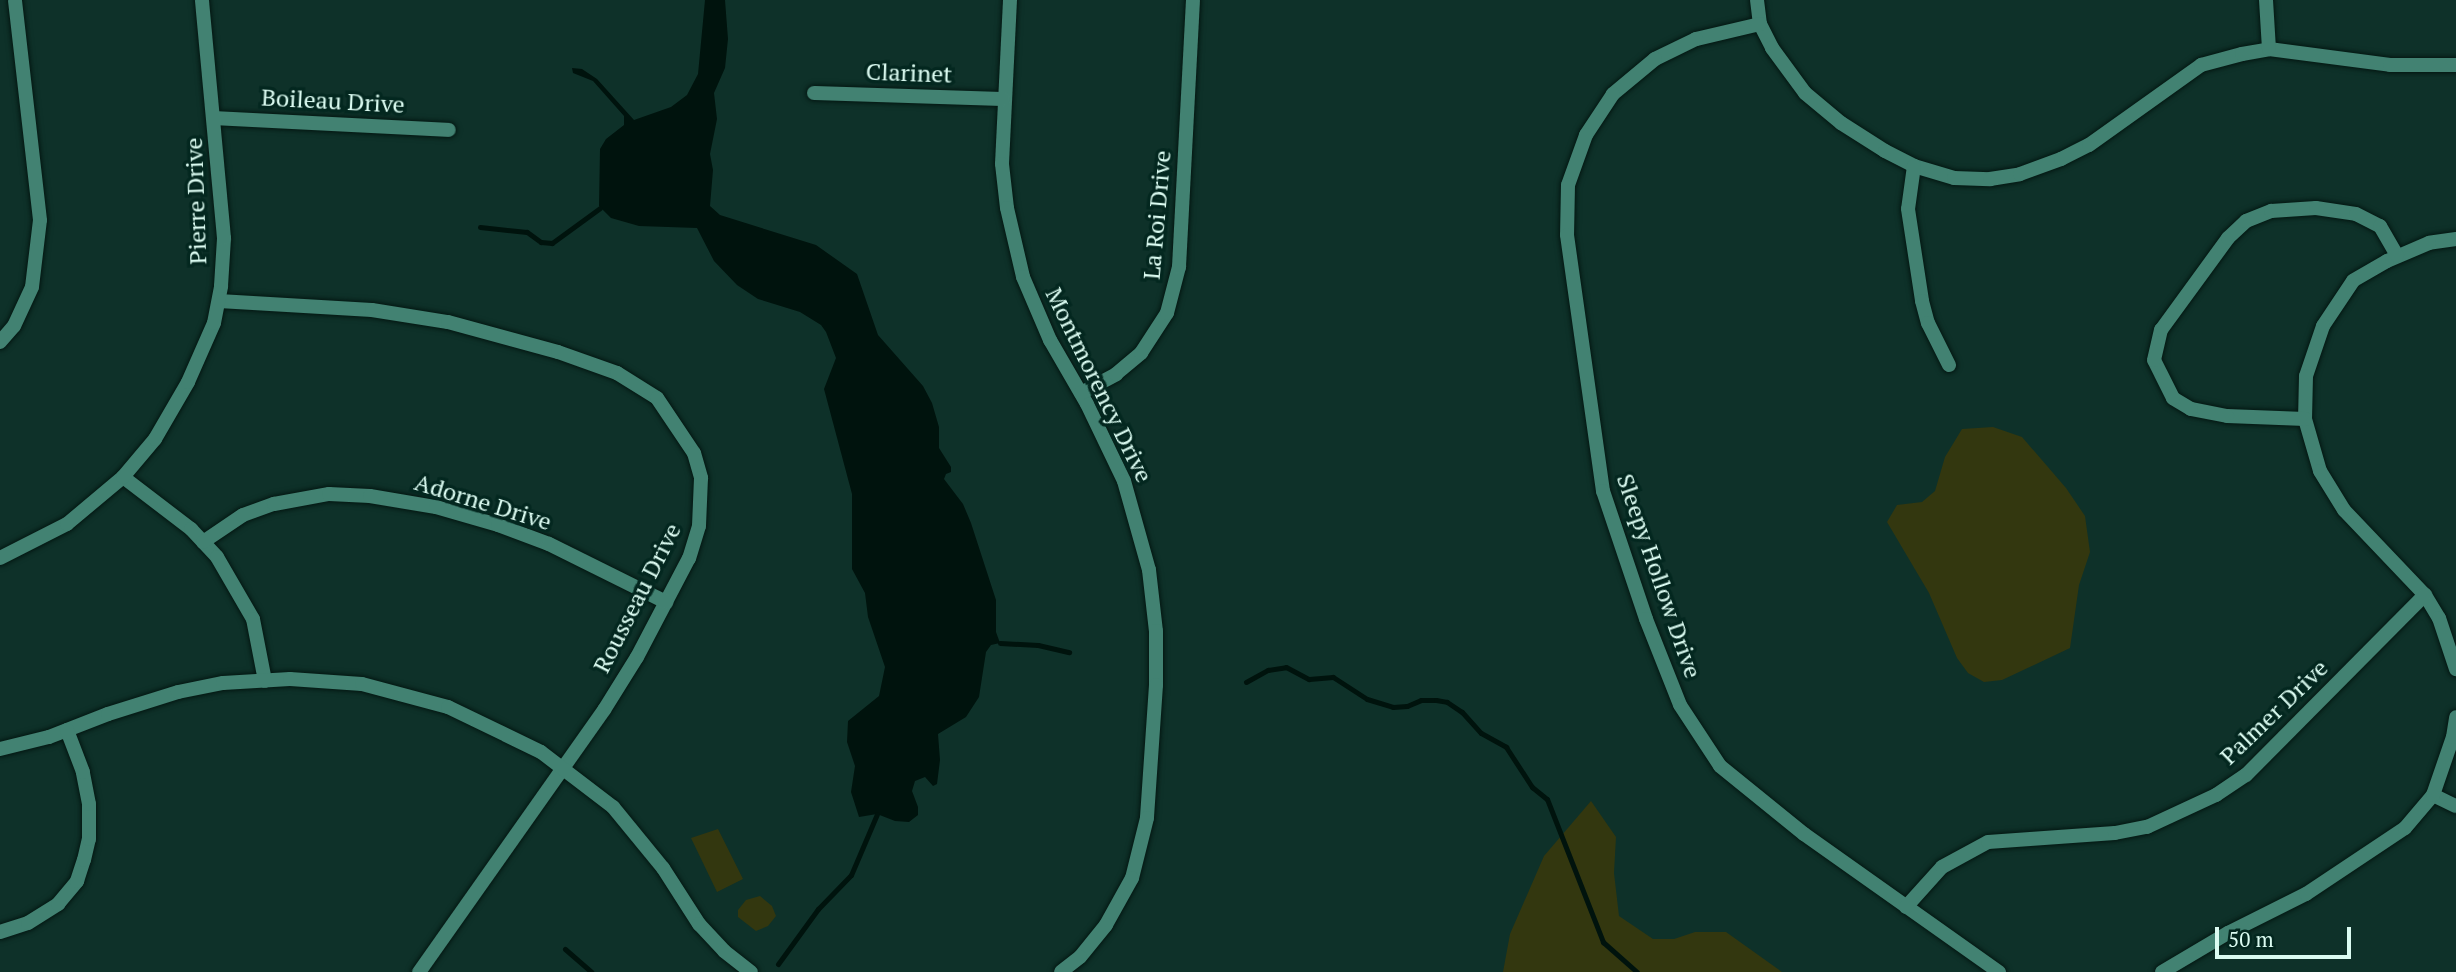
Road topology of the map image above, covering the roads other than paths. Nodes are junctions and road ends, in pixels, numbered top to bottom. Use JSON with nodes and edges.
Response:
{"nodes":[{"id":1,"x":15,"y":0,"type":"edge"},
{"id":2,"x":202,"y":0,"type":"edge"},
{"id":3,"x":1010,"y":0,"type":"edge"},
{"id":4,"x":1193,"y":0,"type":"edge"},
{"id":5,"x":1757,"y":0,"type":"edge"},
{"id":6,"x":2266,"y":0,"type":"edge"},
{"id":7,"x":17,"y":16,"type":"junction"},
{"id":8,"x":0,"y":19,"type":"edge"},
{"id":9,"x":1760,"y":24,"type":"junction"},
{"id":10,"x":2269,"y":49,"type":"junction"},
{"id":11,"x":2456,"y":65,"type":"edge"},
{"id":12,"x":814,"y":93,"type":"dead end"},
{"id":13,"x":1003,"y":99,"type":"junction"},
{"id":14,"x":215,"y":118,"type":"junction"},
{"id":15,"x":449,"y":130,"type":"dead end"},
{"id":16,"x":1914,"y":166,"type":"junction"},
{"id":17,"x":2456,"y":239,"type":"edge"},
{"id":18,"x":2397,"y":256,"type":"junction"},
{"id":19,"x":219,"y":301,"type":"junction"},
{"id":20,"x":0,"y":342,"type":"edge"},
{"id":21,"x":1950,"y":365,"type":"dead end"},
{"id":22,"x":1081,"y":393,"type":"junction"},
{"id":23,"x":2305,"y":419,"type":"junction"},
{"id":24,"x":123,"y":477,"type":"junction"},
{"id":25,"x":204,"y":542,"type":"junction"},
{"id":26,"x":0,"y":558,"type":"edge"},
{"id":27,"x":2425,"y":595,"type":"junction"},
{"id":28,"x":666,"y":602,"type":"junction"},
{"id":29,"x":2456,"y":669,"type":"edge"},
{"id":30,"x":265,"y":681,"type":"junction"},
{"id":31,"x":2456,"y":717,"type":"edge"},
{"id":32,"x":67,"y":730,"type":"junction"},
{"id":33,"x":0,"y":749,"type":"edge"},
{"id":34,"x":563,"y":768,"type":"junction"},
{"id":35,"x":2433,"y":795,"type":"junction"},
{"id":36,"x":2456,"y":806,"type":"edge"},
{"id":37,"x":1906,"y":906,"type":"junction"},
{"id":38,"x":0,"y":932,"type":"edge"},
{"id":39,"x":1080,"y":957,"type":"junction"},
{"id":40,"x":419,"y":972,"type":"edge"},
{"id":41,"x":751,"y":972,"type":"edge"},
{"id":42,"x":1060,"y":972,"type":"edge"},
{"id":43,"x":1088,"y":972,"type":"edge"},
{"id":44,"x":1999,"y":972,"type":"edge"},
{"id":45,"x":2162,"y":972,"type":"edge"}],
"edges":[{"from":1,"to":7,"type":"street"},
{"from":2,"to":14,"type":"street","name":"Pierre Drive"},
{"from":3,"to":13,"type":"street","name":"Montmorency Drive"},
{"from":4,"to":22,"type":"street","name":"La Roi Drive"},
{"from":5,"to":9,"type":"street"},
{"from":6,"to":10,"type":"street"},
{"from":7,"to":8,"type":"street"},
{"from":7,"to":20,"type":"street"},
{"from":9,"to":16,"type":"street"},
{"from":9,"to":37,"type":"street","name":"Sleepy Hollow Drive"},
{"from":10,"to":11,"type":"street"},
{"from":10,"to":16,"type":"street"},
{"from":12,"to":13,"type":"street","name":"Clarinet"},
{"from":13,"to":22,"type":"street","name":"Montmorency Drive"},
{"from":14,"to":15,"type":"street","name":"Boileau Drive"},
{"from":14,"to":19,"type":"street","name":"Pierre Drive"},
{"from":16,"to":21,"type":"street"},
{"from":17,"to":18,"type":"street"},
{"from":18,"to":23,"type":"street"},
{"from":18,"to":23,"type":"street"},
{"from":19,"to":24,"type":"street","name":"Pierre Drive"},
{"from":19,"to":28,"type":"street","name":"Rousseau Drive"},
{"from":22,"to":39,"type":"street","name":"Montmorency Drive"},
{"from":23,"to":27,"type":"street"},
{"from":24,"to":25,"type":"street"},
{"from":24,"to":26,"type":"street","name":"Pierre Drive"},
{"from":25,"to":28,"type":"street","name":"Adorne Drive"},
{"from":25,"to":30,"type":"street"},
{"from":27,"to":29,"type":"street"},
{"from":27,"to":37,"type":"street","name":"Palmer Drive"},
{"from":28,"to":34,"type":"street","name":"Rousseau Drive"},
{"from":30,"to":32,"type":"street"},
{"from":30,"to":34,"type":"street"},
{"from":31,"to":35,"type":"street"},
{"from":32,"to":33,"type":"street"},
{"from":32,"to":38,"type":"street"},
{"from":34,"to":40,"type":"street","name":"Rousseau Drive"},
{"from":34,"to":41,"type":"street"},
{"from":35,"to":36,"type":"street"},
{"from":35,"to":45,"type":"street"},
{"from":37,"to":44,"type":"street","name":"Sleepy Hollow Drive"},
{"from":39,"to":42,"type":"street","name":"Montmorency Drive"},
{"from":39,"to":43,"type":"street"}]}
